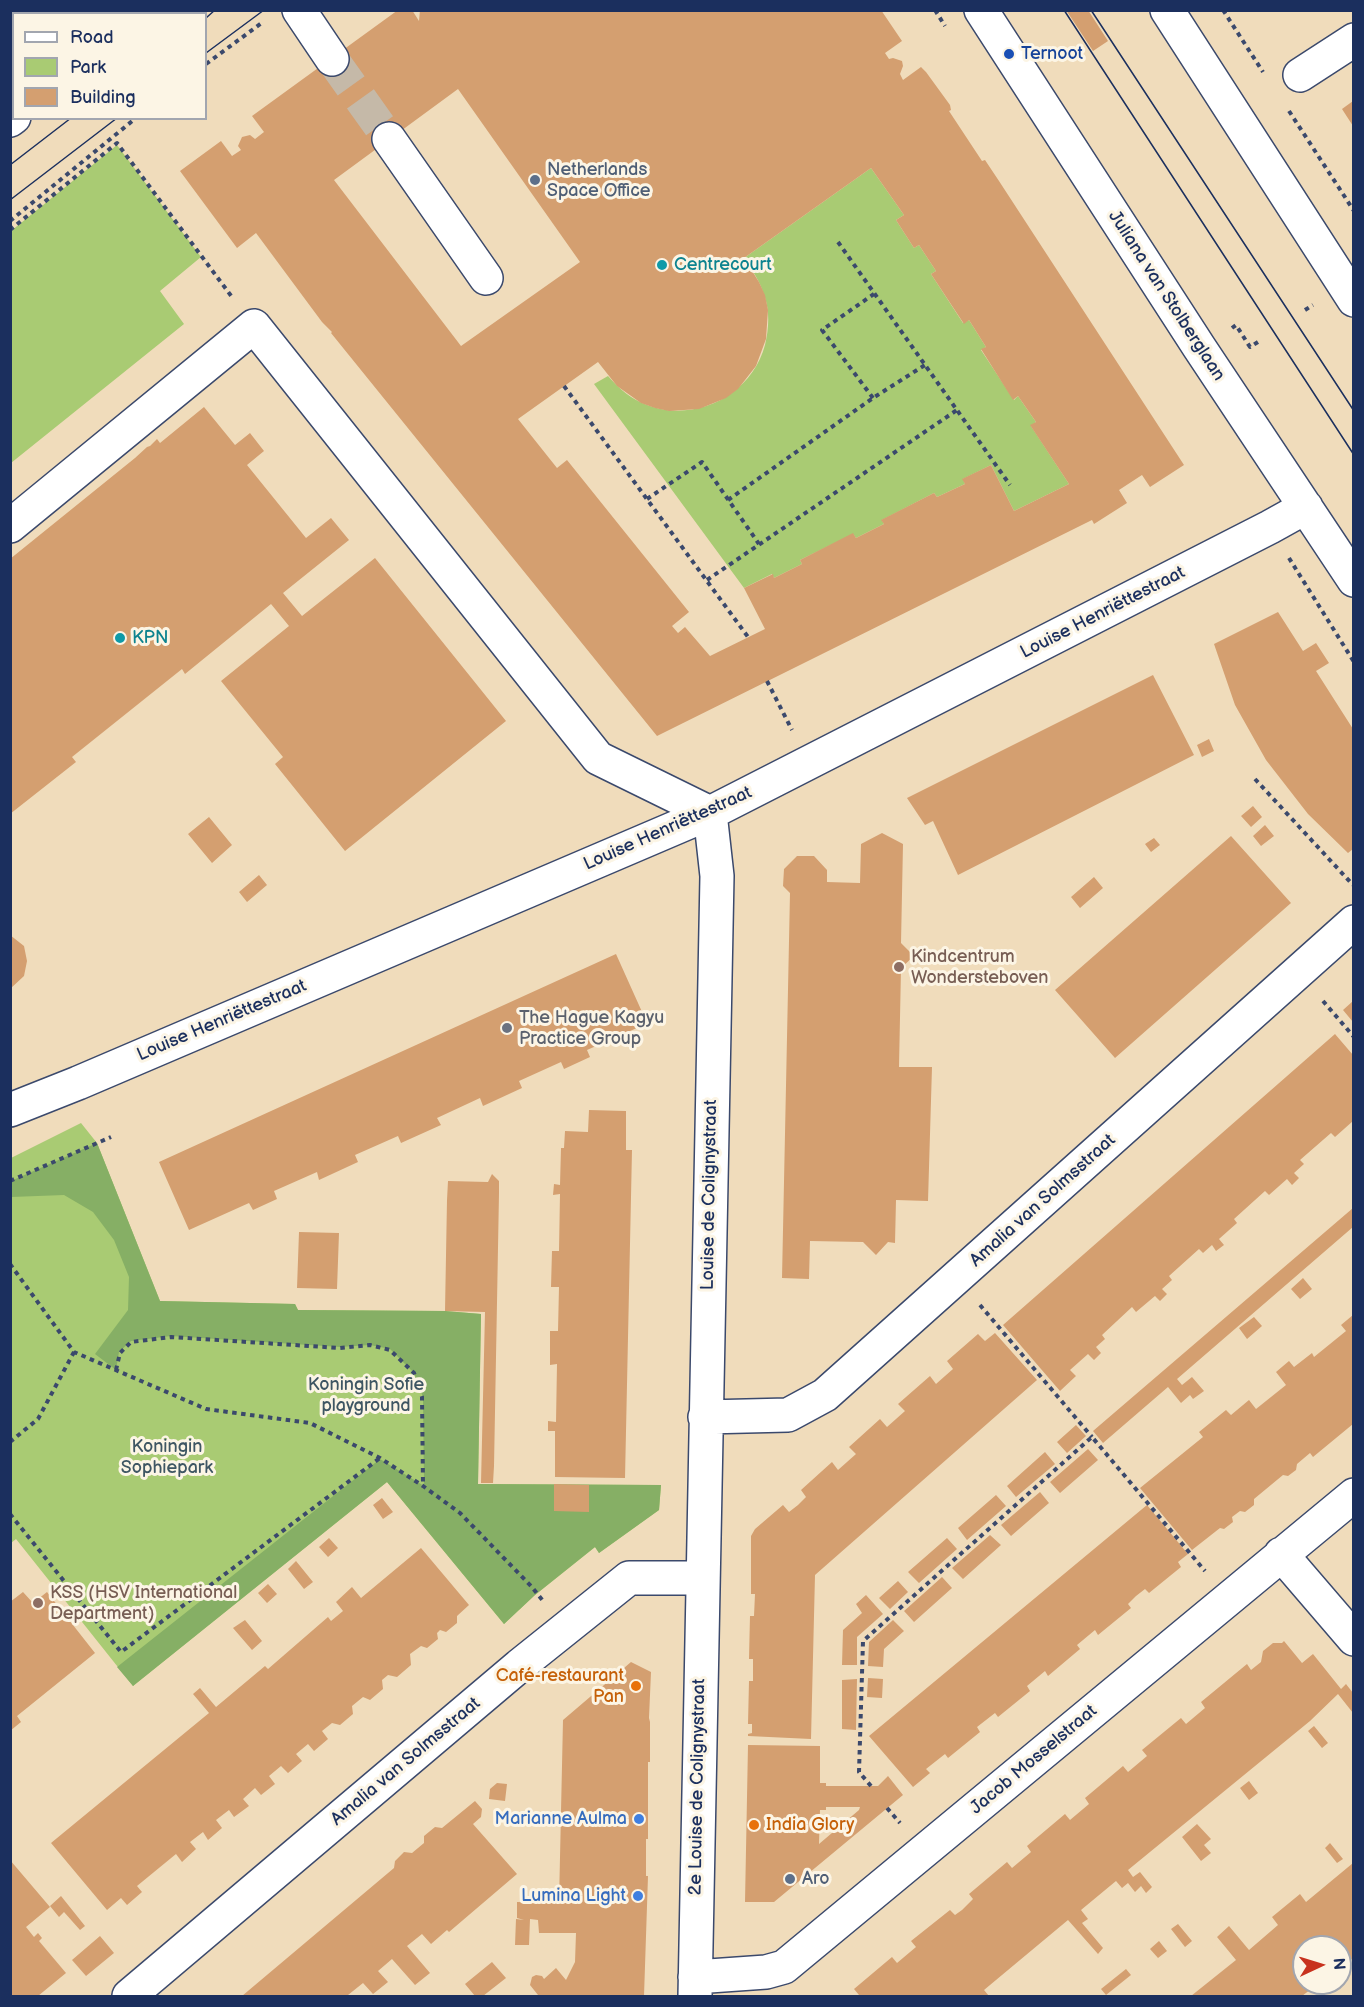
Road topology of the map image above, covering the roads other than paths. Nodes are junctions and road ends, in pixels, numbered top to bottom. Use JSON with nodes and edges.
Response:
{"nodes":[{"id":1,"x":981,"y":10,"type":"edge"},
{"id":2,"x":1167,"y":10,"type":"edge"},
{"id":3,"x":284,"y":14,"type":"edge"},
{"id":4,"x":1353,"y":40,"type":"edge"},
{"id":5,"x":332,"y":59,"type":"tunnel mouth"},
{"id":6,"x":1300,"y":75,"type":"dead end"},
{"id":7,"x":389,"y":139,"type":"tunnel mouth"},
{"id":8,"x":486,"y":279,"type":"dead end"},
{"id":9,"x":1353,"y":300,"type":"edge"},
{"id":10,"x":1306,"y":507,"type":"junction"},
{"id":11,"x":10,"y":526,"type":"edge"},
{"id":12,"x":1353,"y":580,"type":"edge"},
{"id":13,"x":710,"y":813,"type":"junction"},
{"id":14,"x":1353,"y":922,"type":"edge"},
{"id":15,"x":10,"y":1110,"type":"edge"},
{"id":16,"x":705,"y":1417,"type":"junction"},
{"id":17,"x":1353,"y":1495,"type":"edge"},
{"id":18,"x":1281,"y":1554,"type":"junction"},
{"id":19,"x":702,"y":1578,"type":"junction"},
{"id":20,"x":1353,"y":1639,"type":"edge"},
{"id":21,"x":695,"y":1987,"type":"edge"},
{"id":22,"x":129,"y":1996,"type":"edge"}],
"edges":[{"from":1,"to":10,"type":"street","name":"Juliana van Stolberglaan"},
{"from":2,"to":9,"type":"street"},
{"from":3,"to":5,"type":"street"},
{"from":4,"to":6,"type":"street"},
{"from":7,"to":8,"type":"street"},
{"from":10,"to":12,"type":"street","name":"Juliana van Stolberglaan"},
{"from":10,"to":13,"type":"street","name":"Louise Henriëttestraat"},
{"from":11,"to":13,"type":"street"},
{"from":13,"to":15,"type":"street","name":"Louise Henriëttestraat"},
{"from":13,"to":16,"type":"street","name":"Louise de Colignystraat"},
{"from":14,"to":16,"type":"street","name":"Amalia van Solmsstraat"},
{"from":16,"to":19,"type":"street","name":"Louise de Colignystraat"},
{"from":17,"to":18,"type":"street","name":"Jacob Mosselstraat"},
{"from":18,"to":20,"type":"street"},
{"from":18,"to":21,"type":"street","name":"Jacob Mosselstraat"},
{"from":19,"to":21,"type":"street","name":"2e Louise de Colignystraat"},
{"from":19,"to":22,"type":"street","name":"Amalia van Solmsstraat"}]}
